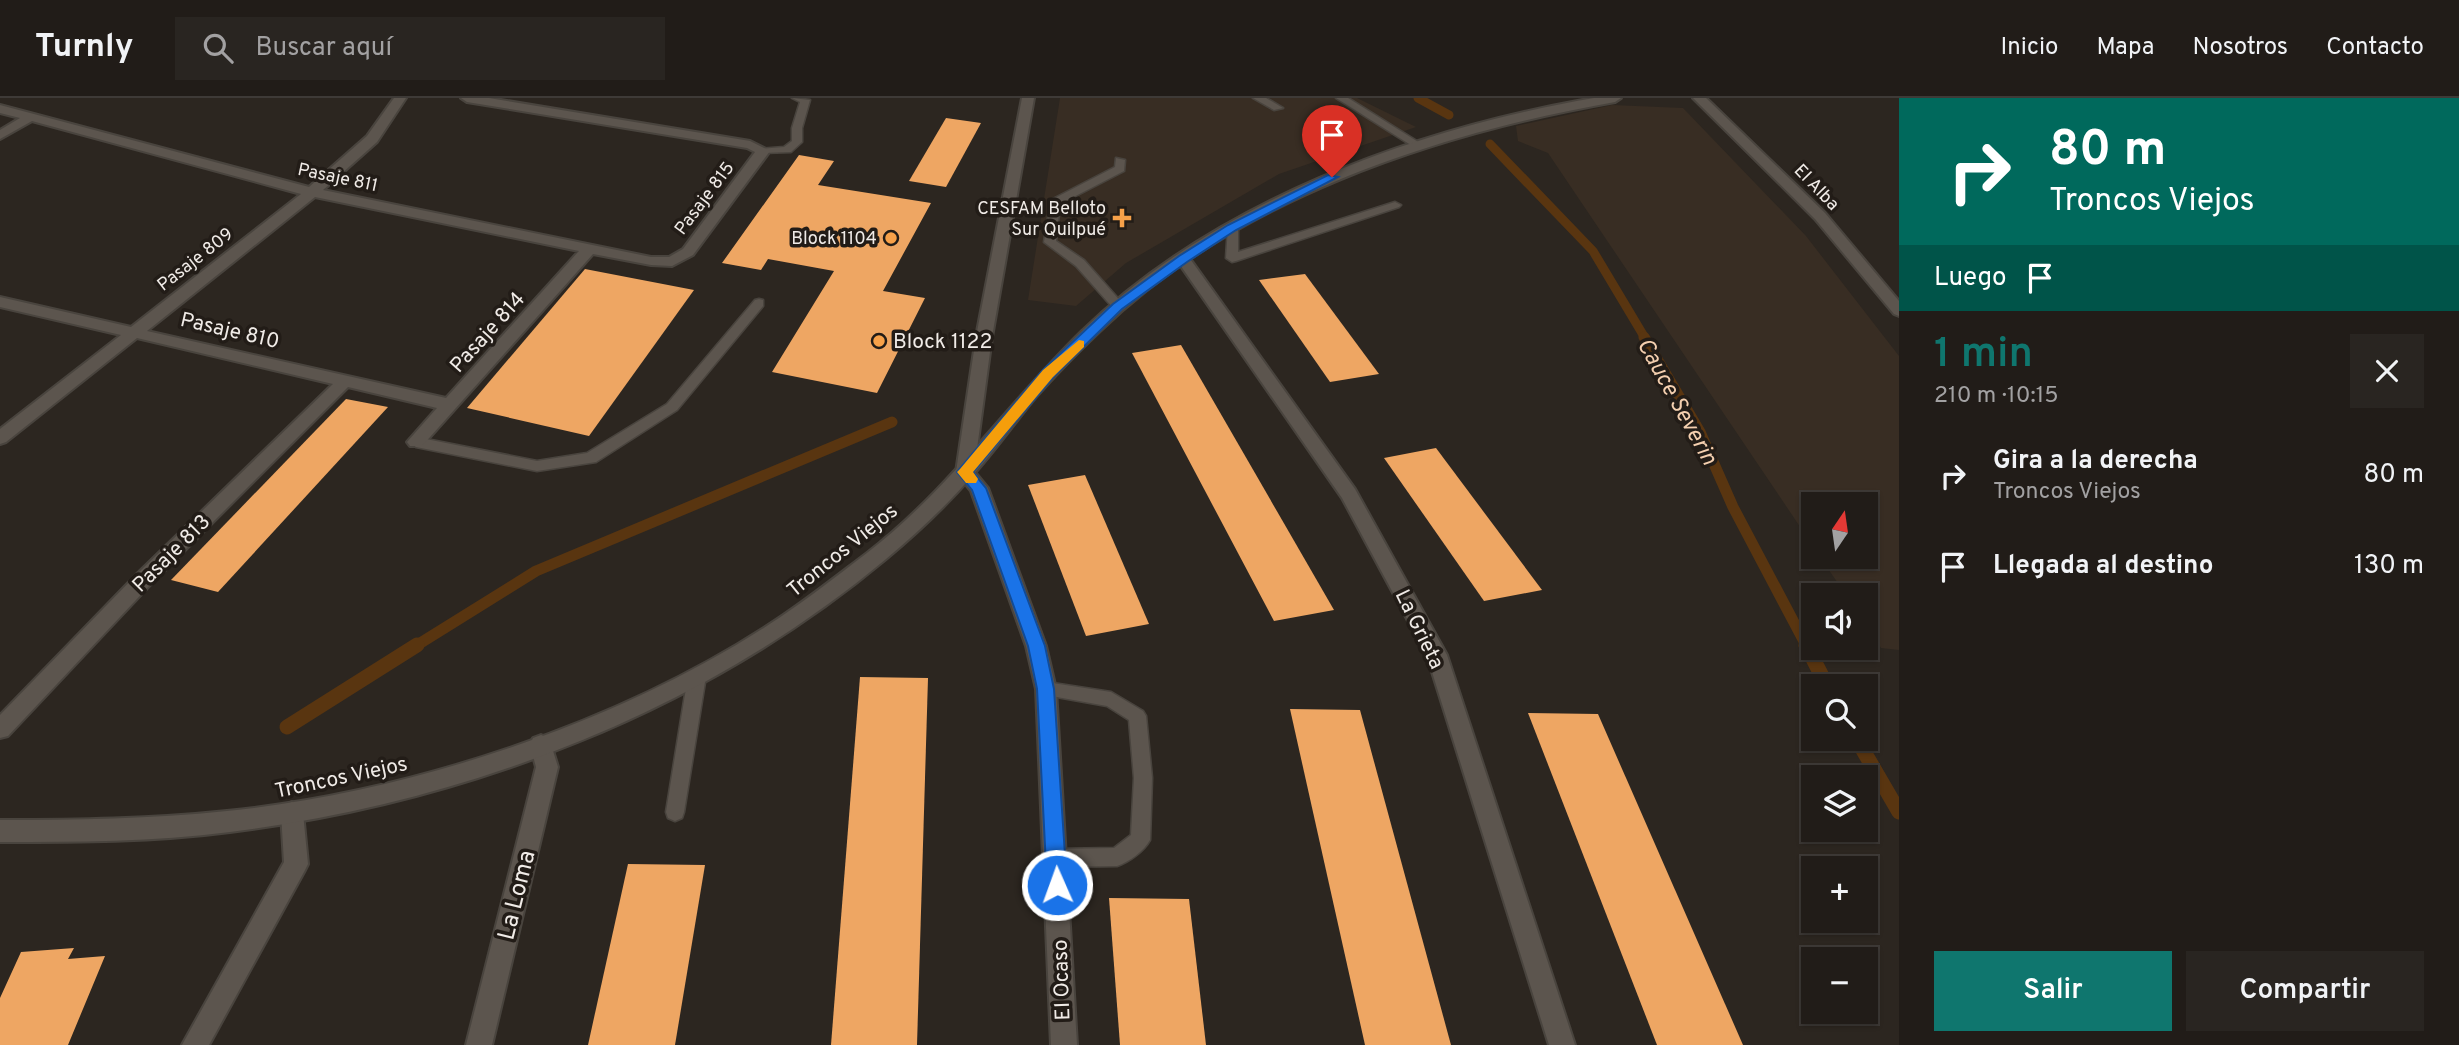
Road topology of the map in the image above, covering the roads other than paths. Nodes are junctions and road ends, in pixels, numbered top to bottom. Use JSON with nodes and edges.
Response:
{"nodes":[{"id":1,"x":400,"y":98,"type":"edge"},
{"id":2,"x":467,"y":98,"type":"edge"},
{"id":3,"x":797,"y":98,"type":"edge"},
{"id":4,"x":1028,"y":98,"type":"edge"},
{"id":5,"x":1258,"y":98,"type":"edge"},
{"id":6,"x":1341,"y":98,"type":"edge"},
{"id":7,"x":1615,"y":98,"type":"edge"},
{"id":8,"x":1699,"y":98,"type":"edge"},
{"id":9,"x":1278,"y":108,"type":"dead end"},
{"id":10,"x":0,"y":109,"type":"edge"},
{"id":11,"x":31,"y":117,"type":"junction"},
{"id":12,"x":0,"y":135,"type":"edge"},
{"id":13,"x":1418,"y":145,"type":"junction"},
{"id":14,"x":763,"y":151,"type":"junction"},
{"id":15,"x":1120,"y":160,"type":"dead end"},
{"id":16,"x":310,"y":192,"type":"junction"},
{"id":17,"x":1395,"y":205,"type":"dead end"},
{"id":18,"x":1232,"y":228,"type":"junction"},
{"id":19,"x":589,"y":249,"type":"junction"},
{"id":20,"x":1183,"y":259,"type":"junction"},
{"id":21,"x":672,"y":262,"type":"joint"},
{"id":22,"x":0,"y":302,"type":"edge"},
{"id":23,"x":759,"y":303,"type":"dead end"},
{"id":24,"x":1118,"y":306,"type":"junction"},
{"id":25,"x":1899,"y":312,"type":"edge"},
{"id":26,"x":135,"y":331,"type":"junction"},
{"id":27,"x":345,"y":381,"type":"junction"},
{"id":28,"x":450,"y":405,"type":"junction"},
{"id":29,"x":0,"y":438,"type":"edge"},
{"id":30,"x":416,"y":442,"type":"joint"},
{"id":31,"x":965,"y":472,"type":"junction"},
{"id":32,"x":697,"y":676,"type":"junction"},
{"id":33,"x":1046,"y":689,"type":"junction"},
{"id":34,"x":0,"y":729,"type":"edge"},
{"id":35,"x":541,"y":745,"type":"junction"},
{"id":36,"x":675,"y":812,"type":"dead end"},
{"id":37,"x":292,"y":813,"type":"junction"},
{"id":38,"x":0,"y":831,"type":"edge"},
{"id":39,"x":1056,"y":858,"type":"junction"},
{"id":40,"x":195,"y":1045,"type":"edge"},
{"id":41,"x":479,"y":1045,"type":"edge"},
{"id":42,"x":1064,"y":1045,"type":"edge"},
{"id":43,"x":1562,"y":1045,"type":"edge"}],
"edges":[{"from":1,"to":16,"type":"street","name":"Pasaje 809"},
{"from":2,"to":14,"type":"street"},
{"from":3,"to":14,"type":"lane"},
{"from":4,"to":31,"type":"street"},
{"from":5,"to":9,"type":"lane"},
{"from":6,"to":13,"type":"lane"},
{"from":7,"to":13,"type":"street","name":"Troncos Viejos"},
{"from":8,"to":25,"type":"street","name":"El Alba"},
{"from":10,"to":11,"type":"street","name":"Pasaje 811"},
{"from":11,"to":12,"type":"street"},
{"from":11,"to":16,"type":"street","name":"Pasaje 811"},
{"from":13,"to":18,"type":"street","name":"Troncos Viejos"},
{"from":14,"to":21,"type":"street","name":"Pasaje 815"},
{"from":15,"to":24,"type":"lane"},
{"from":16,"to":19,"type":"street","name":"Pasaje 811"},
{"from":16,"to":26,"type":"street","name":"Pasaje 809"},
{"from":17,"to":18,"type":"lane"},
{"from":18,"to":20,"type":"street","name":"Troncos Viejos"},
{"from":19,"to":21,"type":"street","name":"Pasaje 811"},
{"from":19,"to":28,"type":"street","name":"Pasaje 814"},
{"from":20,"to":24,"type":"street","name":"Troncos Viejos"},
{"from":20,"to":43,"type":"street","name":"La Grieta"},
{"from":22,"to":26,"type":"street","name":"Pasaje 810"},
{"from":23,"to":30,"type":"lane"},
{"from":24,"to":31,"type":"street","name":"Troncos Viejos"},
{"from":26,"to":27,"type":"street","name":"Pasaje 810"},
{"from":26,"to":29,"type":"street","name":"Pasaje 809"},
{"from":27,"to":28,"type":"street","name":"Pasaje 810"},
{"from":27,"to":34,"type":"street","name":"Pasaje 813"},
{"from":28,"to":30,"type":"street","name":"Pasaje 814"},
{"from":31,"to":32,"type":"street","name":"Troncos Viejos"},
{"from":31,"to":33,"type":"street","name":"El Ocaso"},
{"from":32,"to":35,"type":"street","name":"Troncos Viejos"},
{"from":32,"to":36,"type":"lane"},
{"from":33,"to":39,"type":"street","name":"El Ocaso"},
{"from":33,"to":39,"type":"lane"},
{"from":35,"to":37,"type":"street","name":"Troncos Viejos"},
{"from":35,"to":41,"type":"street","name":"La Loma"},
{"from":37,"to":38,"type":"street","name":"Troncos Viejos"},
{"from":37,"to":40,"type":"street"},
{"from":39,"to":42,"type":"street","name":"El Ocaso"}]}
